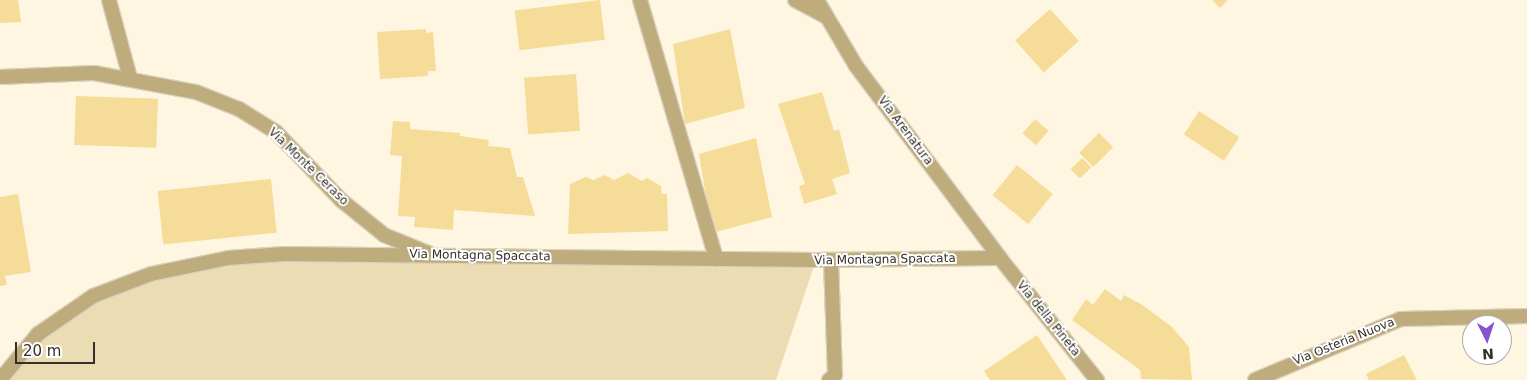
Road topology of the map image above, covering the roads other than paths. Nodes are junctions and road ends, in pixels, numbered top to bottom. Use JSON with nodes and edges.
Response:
{"nodes":[{"id":1,"x":109,"y":0,"type":"edge"},
{"id":2,"x":640,"y":0,"type":"edge"},
{"id":3,"x":795,"y":0,"type":"edge"},
{"id":4,"x":817,"y":0,"type":"edge"},
{"id":5,"x":825,"y":16,"type":"junction"},
{"id":6,"x":0,"y":77,"type":"edge"},
{"id":7,"x":130,"y":78,"type":"junction"},
{"id":8,"x":433,"y":255,"type":"junction"},
{"id":9,"x":1000,"y":258,"type":"junction"},
{"id":10,"x":716,"y":259,"type":"junction"},
{"id":11,"x":831,"y":260,"type":"junction"},
{"id":12,"x":1527,"y":316,"type":"edge"},
{"id":13,"x":0,"y":380,"type":"edge"},
{"id":14,"x":829,"y":380,"type":"edge"},
{"id":15,"x":1097,"y":380,"type":"edge"},
{"id":16,"x":1254,"y":380,"type":"edge"}],
"edges":[{"from":1,"to":7,"type":"street"},
{"from":2,"to":10,"type":"street"},
{"from":3,"to":5,"type":"street"},
{"from":4,"to":5,"type":"street","name":"Via Arenatura"},
{"from":5,"to":9,"type":"street","name":"Via Arenatura"},
{"from":6,"to":7,"type":"street","name":"Via Monte Ceraso"},
{"from":7,"to":8,"type":"street","name":"Via Monte Ceraso"},
{"from":8,"to":10,"type":"street","name":"Via Montagna Spaccata"},
{"from":8,"to":13,"type":"street","name":"Via Montagna Spaccata"},
{"from":9,"to":11,"type":"street","name":"Via Montagna Spaccata"},
{"from":9,"to":15,"type":"street","name":"Via della Pineta"},
{"from":10,"to":11,"type":"street","name":"Via Montagna Spaccata"},
{"from":11,"to":14,"type":"street"},
{"from":12,"to":16,"type":"street","name":"Via Osteria Nuova"}]}
